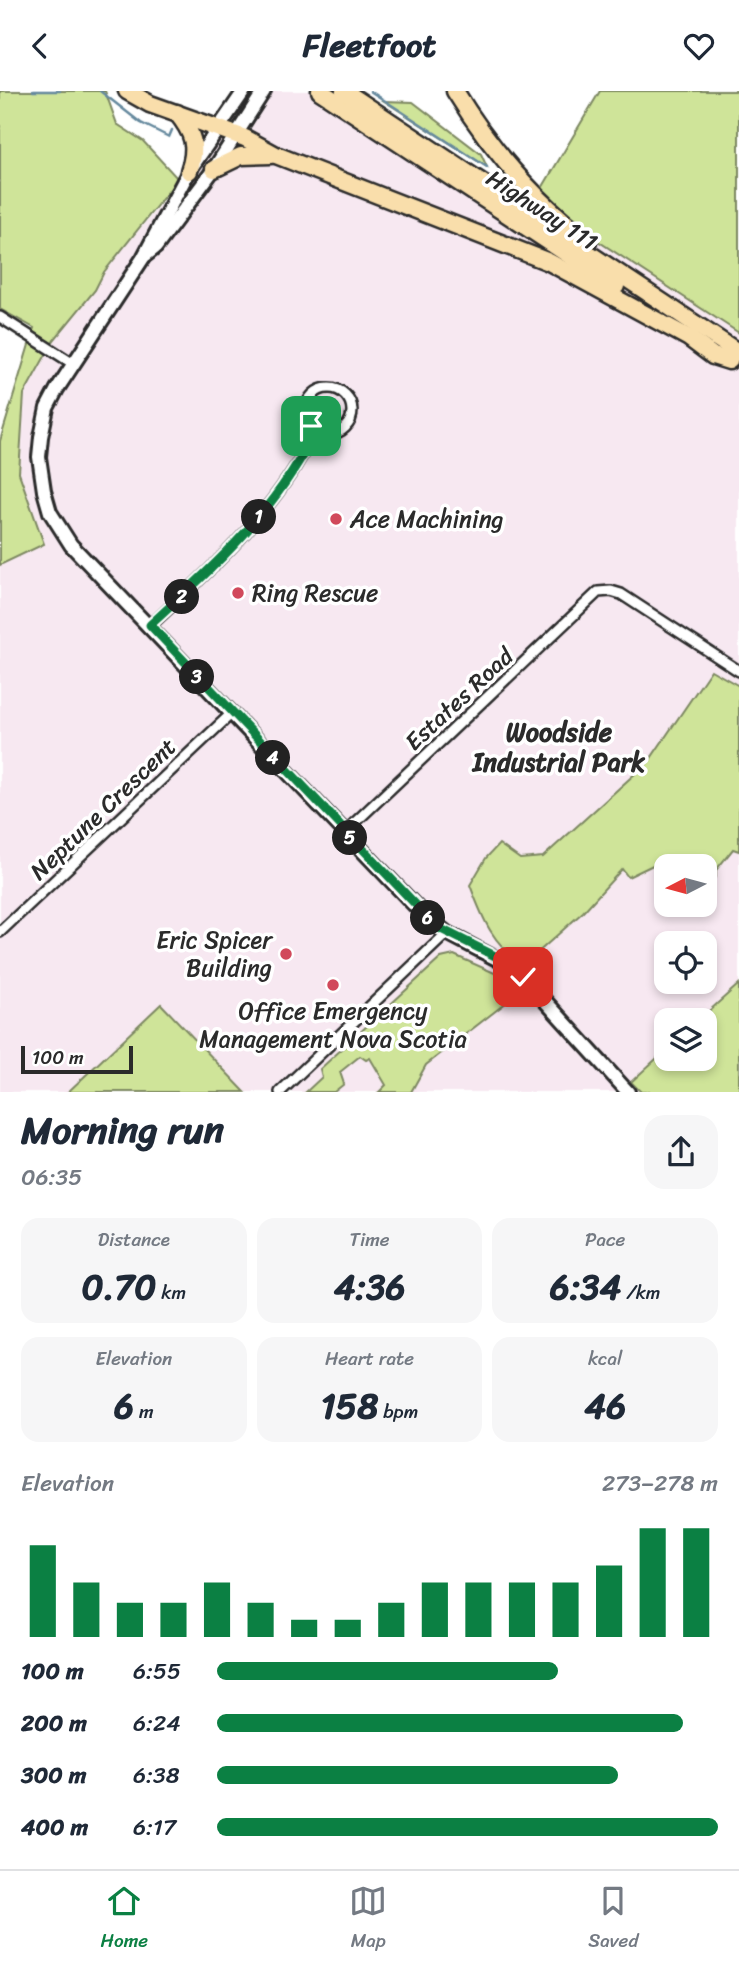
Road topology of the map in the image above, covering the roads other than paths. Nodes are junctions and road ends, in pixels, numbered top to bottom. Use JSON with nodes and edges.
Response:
{"nodes":[{"id":1,"x":127,"y":91,"type":"edge"},
{"id":2,"x":244,"y":91,"type":"edge"},
{"id":3,"x":264,"y":91,"type":"edge"},
{"id":4,"x":320,"y":91,"type":"edge"},
{"id":5,"x":344,"y":91,"type":"edge"},
{"id":6,"x":455,"y":91,"type":"edge"},
{"id":7,"x":177,"y":113,"type":"junction"},
{"id":8,"x":219,"y":127,"type":"junction"},
{"id":9,"x":236,"y":134,"type":"junction"},
{"id":10,"x":276,"y":155,"type":"junction"},
{"id":11,"x":214,"y":169,"type":"junction"},
{"id":12,"x":189,"y":171,"type":"junction"},
{"id":13,"x":143,"y":258,"type":"junction"},
{"id":14,"x":0,"y":317,"type":"edge"},
{"id":15,"x":736,"y":357,"type":"edge"},
{"id":16,"x":72,"y":363,"type":"junction"},
{"id":17,"x":316,"y":429,"type":"junction"},
{"id":18,"x":150,"y":625,"type":"junction"},
{"id":19,"x":739,"y":671,"type":"edge"},
{"id":20,"x":232,"y":713,"type":"junction"},
{"id":21,"x":345,"y":832,"type":"junction"},
{"id":22,"x":0,"y":932,"type":"edge"},
{"id":23,"x":447,"y":933,"type":"junction"},
{"id":24,"x":280,"y":1092,"type":"edge"},
{"id":25,"x":628,"y":1092,"type":"edge"}],
"edges":[{"from":1,"to":7,"type":"highway"},
{"from":2,"to":8,"type":"street"},
{"from":3,"to":9,"type":"street"},
{"from":4,"to":15,"type":"highway","name":"Highway 111"},
{"from":5,"to":15,"type":"highway","name":"Highway 111"},
{"from":6,"to":15,"type":"highway"},
{"from":7,"to":8,"type":"highway"},
{"from":7,"to":12,"type":"highway"},
{"from":8,"to":9,"type":"highway"},
{"from":8,"to":12,"type":"street"},
{"from":9,"to":10,"type":"highway"},
{"from":9,"to":11,"type":"street"},
{"from":10,"to":11,"type":"highway"},
{"from":10,"to":15,"type":"highway"},
{"from":11,"to":13,"type":"street"},
{"from":12,"to":13,"type":"street"},
{"from":13,"to":16,"type":"street"},
{"from":14,"to":16,"type":"street"},
{"from":16,"to":18,"type":"street"},
{"from":17,"to":17,"type":"street"},
{"from":17,"to":18,"type":"street"},
{"from":18,"to":20,"type":"street"},
{"from":19,"to":21,"type":"street","name":"Estates Road"},
{"from":20,"to":21,"type":"street"},
{"from":20,"to":22,"type":"street","name":"Neptune Crescent"},
{"from":21,"to":23,"type":"street"},
{"from":23,"to":24,"type":"street"},
{"from":23,"to":25,"type":"street"}]}
